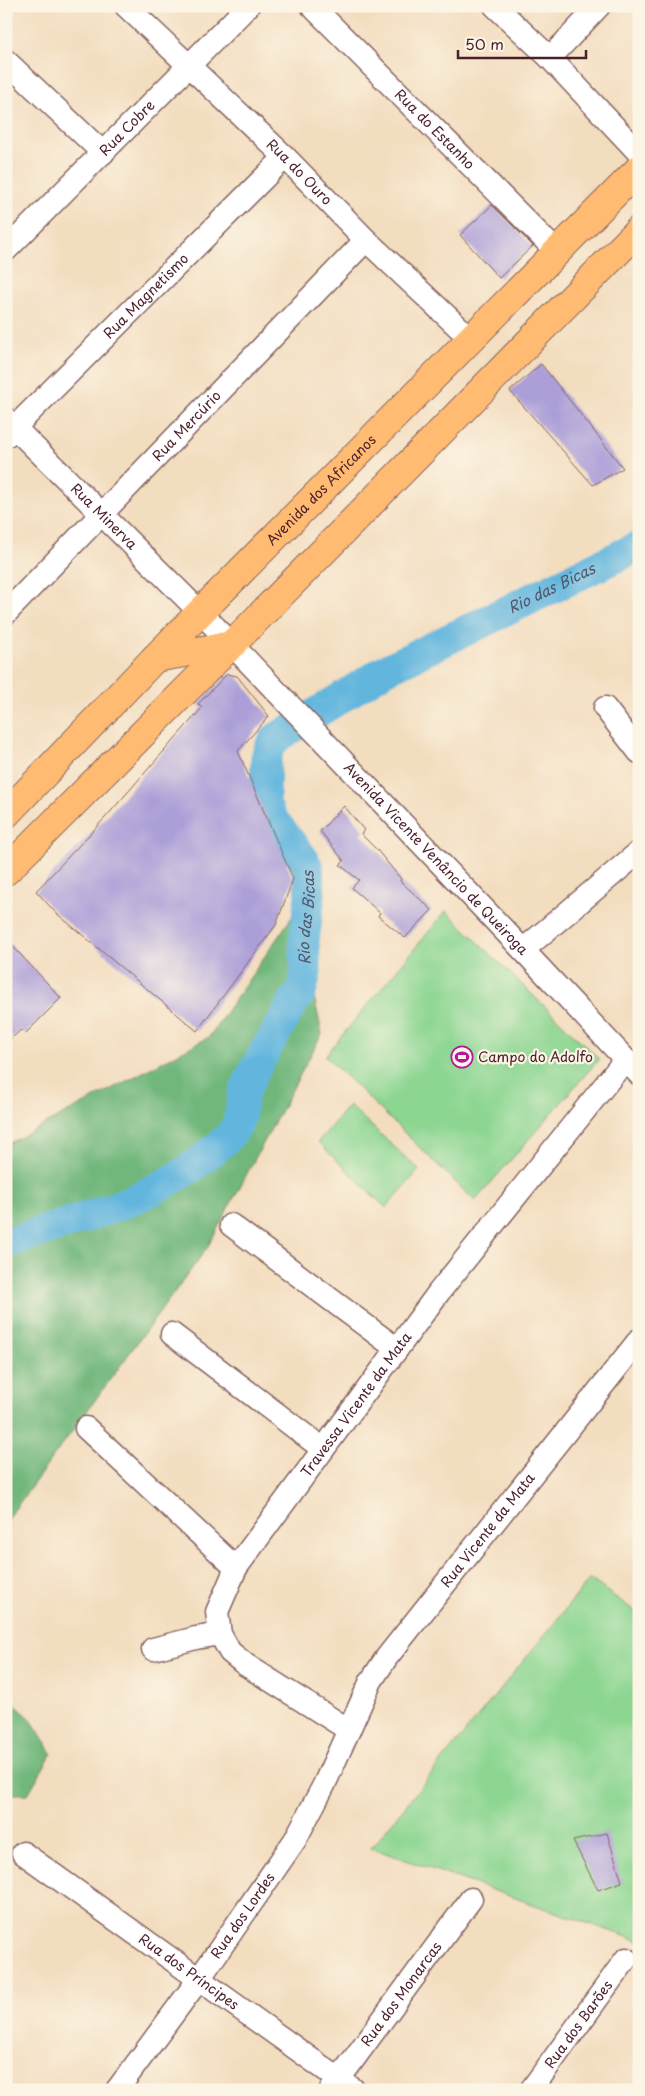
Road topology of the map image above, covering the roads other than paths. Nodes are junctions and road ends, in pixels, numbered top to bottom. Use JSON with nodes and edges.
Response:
{"nodes":[{"id":1,"x":126,"y":6,"type":"edge"},
{"id":2,"x":248,"y":6,"type":"edge"},
{"id":3,"x":312,"y":6,"type":"edge"},
{"id":4,"x":495,"y":6,"type":"edge"},
{"id":5,"x":599,"y":6,"type":"edge"},
{"id":6,"x":550,"y":58,"type":"junction"},
{"id":7,"x":6,"y":61,"type":"edge"},
{"id":8,"x":189,"y":66,"type":"junction"},
{"id":9,"x":102,"y":153,"type":"junction"},
{"id":10,"x":639,"y":153,"type":"edge"},
{"id":11,"x":285,"y":158,"type":"junction"},
{"id":12,"x":639,"y":169,"type":"edge"},
{"id":13,"x":639,"y":230,"type":"edge"},
{"id":14,"x":366,"y":240,"type":"junction"},
{"id":15,"x":7,"y":246,"type":"edge"},
{"id":16,"x":557,"y":252,"type":"junction"},
{"id":17,"x":471,"y":339,"type":"junction"},
{"id":18,"x":9,"y":428,"type":"edge"},
{"id":19,"x":102,"y":514,"type":"junction"},
{"id":20,"x":6,"y":613,"type":"edge"},
{"id":21,"x":201,"y":613,"type":"junction"},
{"id":22,"x":232,"y":645,"type":"junction"},
{"id":23,"x":155,"y":658,"type":"junction"},
{"id":24,"x":604,"y":708,"type":"dead end"},
{"id":25,"x":639,"y":752,"type":"edge"},
{"id":26,"x":10,"y":803,"type":"edge"},
{"id":27,"x":639,"y":852,"type":"edge"},
{"id":28,"x":6,"y":871,"type":"edge"},
{"id":29,"x":523,"y":950,"type":"junction"},
{"id":30,"x":632,"y":1067,"type":"edge"},
{"id":31,"x":231,"y":1224,"type":"dead end"},
{"id":32,"x":172,"y":1334,"type":"dead end"},
{"id":33,"x":639,"y":1340,"type":"edge"},
{"id":34,"x":397,"y":1349,"type":"junction"},
{"id":35,"x":86,"y":1428,"type":"dead end"},
{"id":36,"x":323,"y":1449,"type":"junction"},
{"id":37,"x":236,"y":1568,"type":"junction"},
{"id":38,"x":220,"y":1634,"type":"junction"},
{"id":39,"x":153,"y":1649,"type":"dead end"},
{"id":40,"x":349,"y":1730,"type":"junction"},
{"id":41,"x":23,"y":1853,"type":"dead end"},
{"id":42,"x":471,"y":1899,"type":"dead end"},
{"id":43,"x":626,"y":1960,"type":"dead end"},
{"id":44,"x":199,"y":1979,"type":"junction"},
{"id":45,"x":341,"y":2086,"type":"edge"},
{"id":46,"x":117,"y":2090,"type":"edge"},
{"id":47,"x":532,"y":2090,"type":"edge"}],
"edges":[{"from":1,"to":8,"type":"street","name":"Rua do Ouro"},
{"from":2,"to":8,"type":"street","name":"Rua Cobre"},
{"from":3,"to":16,"type":"street","name":"Rua do Estanho"},
{"from":4,"to":6,"type":"street"},
{"from":5,"to":6,"type":"street"},
{"from":6,"to":10,"type":"street"},
{"from":7,"to":9,"type":"street"},
{"from":8,"to":9,"type":"street","name":"Rua Cobre"},
{"from":8,"to":11,"type":"street","name":"Rua do Ouro"},
{"from":9,"to":15,"type":"street","name":"Rua Cobre"},
{"from":11,"to":14,"type":"street","name":"Rua do Ouro"},
{"from":11,"to":18,"type":"street","name":"Rua Magnetismo"},
{"from":12,"to":16,"type":"main road","name":"Avenida dos Africanos"},
{"from":13,"to":22,"type":"main road"},
{"from":14,"to":17,"type":"street","name":"Rua do Ouro"},
{"from":14,"to":19,"type":"street","name":"Rua Mercúrio"},
{"from":16,"to":17,"type":"main road","name":"Avenida dos Africanos"},
{"from":17,"to":21,"type":"main road","name":"Avenida dos Africanos"},
{"from":18,"to":19,"type":"street","name":"Rua Minerva"},
{"from":19,"to":20,"type":"street","name":"Rua Mercúrio"},
{"from":19,"to":21,"type":"street","name":"Rua Minerva"},
{"from":21,"to":22,"type":"street","name":"Rua Minerva"},
{"from":21,"to":23,"type":"main road","name":"Avenida dos Africanos"},
{"from":22,"to":23,"type":"main road"},
{"from":22,"to":28,"type":"main road"},
{"from":22,"to":29,"type":"street","name":"Avenida Vicente Venâncio de Queiroga"},
{"from":23,"to":26,"type":"main road","name":"Avenida dos Africanos"},
{"from":24,"to":25,"type":"street"},
{"from":27,"to":29,"type":"street"},
{"from":29,"to":30,"type":"street","name":"Avenida Vicente Venâncio de Queiroga"},
{"from":30,"to":34,"type":"street","name":"Travessa Vicente da Mata"},
{"from":31,"to":34,"type":"street"},
{"from":32,"to":36,"type":"street"},
{"from":33,"to":40,"type":"street","name":"Rua Vicente da Mata"},
{"from":34,"to":36,"type":"street","name":"Travessa Vicente da Mata"},
{"from":35,"to":37,"type":"street"},
{"from":36,"to":37,"type":"street","name":"Travessa Vicente da Mata"},
{"from":37,"to":38,"type":"street","name":"Travessa Vicente da Mata"},
{"from":38,"to":39,"type":"street"},
{"from":38,"to":40,"type":"street","name":"Travessa Vicente da Mata"},
{"from":40,"to":44,"type":"street","name":"Rua dos Lordes"},
{"from":41,"to":44,"type":"street","name":"Rua dos Príncipes"},
{"from":42,"to":45,"type":"street","name":"Rua dos Monarcas"},
{"from":43,"to":47,"type":"street","name":"Rua dos Barões"},
{"from":44,"to":45,"type":"street","name":"Rua dos Príncipes"},
{"from":44,"to":46,"type":"street","name":"Rua dos Lordes"}]}
